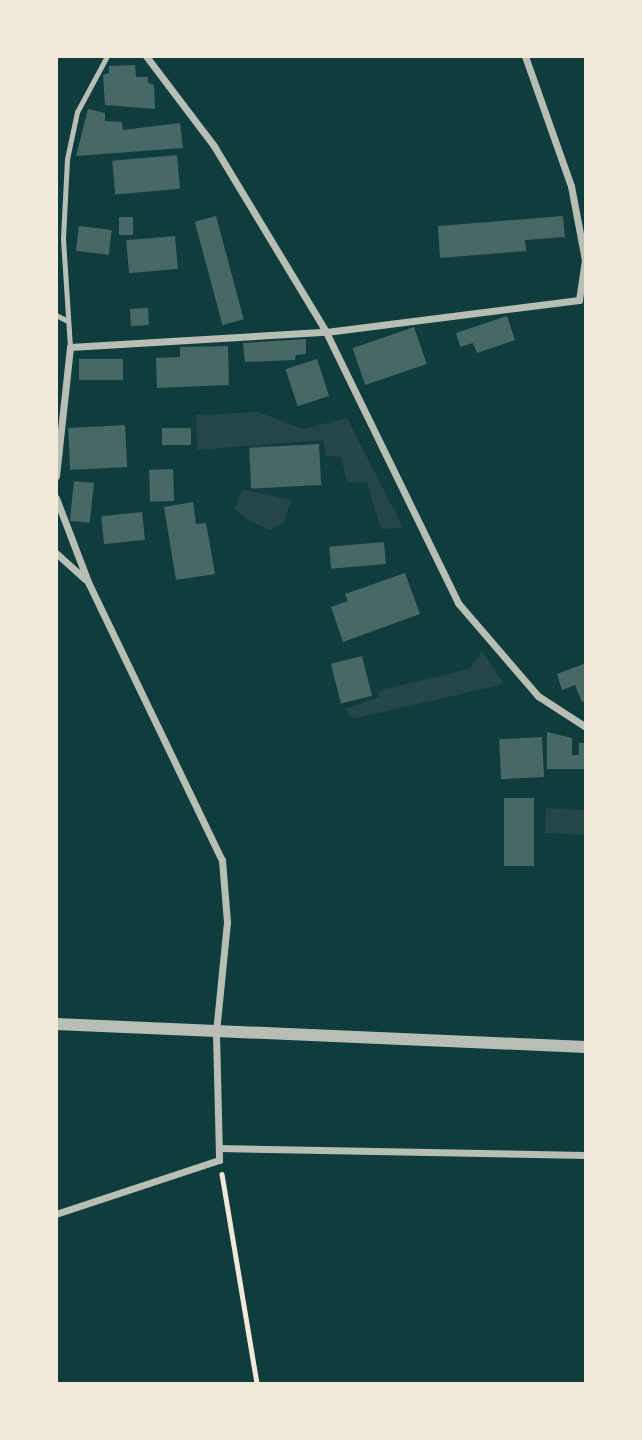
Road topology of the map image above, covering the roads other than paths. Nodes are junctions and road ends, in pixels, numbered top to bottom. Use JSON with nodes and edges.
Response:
{"nodes":[{"id":1,"x":107,"y":56,"type":"edge"},
{"id":2,"x":146,"y":56,"type":"edge"},
{"id":3,"x":525,"y":56,"type":"edge"},
{"id":4,"x":56,"y":226,"type":"edge"},
{"id":5,"x":64,"y":229,"type":"junction"},
{"id":6,"x":56,"y":315,"type":"edge"},
{"id":7,"x":68,"y":321,"type":"junction"},
{"id":8,"x":326,"y":332,"type":"junction"},
{"id":9,"x":70,"y":347,"type":"junction"},
{"id":10,"x":56,"y":476,"type":"edge"},
{"id":11,"x":56,"y":498,"type":"edge"},
{"id":12,"x":56,"y":553,"type":"edge"},
{"id":13,"x":88,"y":582,"type":"junction"},
{"id":14,"x":586,"y":727,"type":"edge"},
{"id":15,"x":56,"y":1024,"type":"edge"},
{"id":16,"x":216,"y":1033,"type":"junction"},
{"id":17,"x":586,"y":1047,"type":"edge"},
{"id":18,"x":219,"y":1148,"type":"junction"},
{"id":19,"x":586,"y":1155,"type":"edge"},
{"id":20,"x":56,"y":1214,"type":"edge"}],
"edges":[{"from":1,"to":5,"type":"lane"},
{"from":2,"to":8,"type":"street"},
{"from":3,"to":8,"type":"street"},
{"from":4,"to":5,"type":"lane"},
{"from":5,"to":7,"type":"lane"},
{"from":6,"to":7,"type":"lane"},
{"from":7,"to":9,"type":"lane"},
{"from":8,"to":9,"type":"street"},
{"from":8,"to":14,"type":"street"},
{"from":9,"to":10,"type":"street"},
{"from":11,"to":13,"type":"street"},
{"from":12,"to":13,"type":"street"},
{"from":13,"to":16,"type":"street"},
{"from":15,"to":16,"type":"street"},
{"from":16,"to":17,"type":"street"},
{"from":16,"to":18,"type":"street"},
{"from":18,"to":19,"type":"street"},
{"from":18,"to":20,"type":"street"}]}
